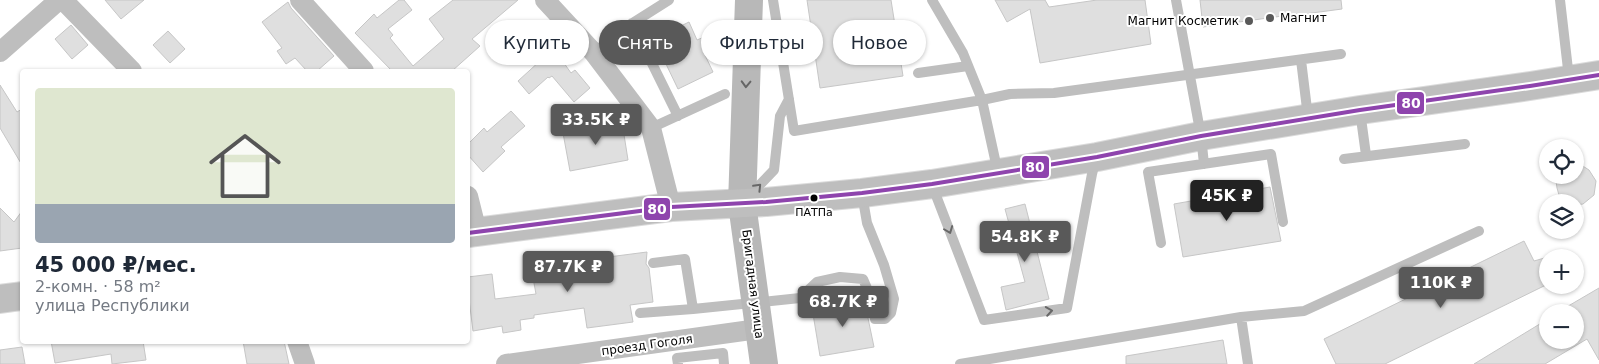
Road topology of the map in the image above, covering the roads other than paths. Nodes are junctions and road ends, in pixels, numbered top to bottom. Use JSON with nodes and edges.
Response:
{"nodes":[{"id":1,"x":59,"y":0,"type":"edge"},
{"id":2,"x":63,"y":0,"type":"edge"},
{"id":3,"x":300,"y":0,"type":"edge"},
{"id":4,"x":545,"y":0,"type":"edge"},
{"id":5,"x":668,"y":0,"type":"edge"},
{"id":6,"x":749,"y":0,"type":"edge"},
{"id":7,"x":773,"y":0,"type":"edge"},
{"id":8,"x":932,"y":0,"type":"edge"},
{"id":9,"x":1176,"y":0,"type":"edge"},
{"id":10,"x":1560,"y":0,"type":"edge"},
{"id":11,"x":637,"y":20,"type":"edge"},
{"id":12,"x":599,"y":49,"type":"edge"},
{"id":13,"x":0,"y":52,"type":"edge"},
{"id":14,"x":594,"y":53,"type":"junction"},
{"id":15,"x":1341,"y":54,"type":"dead end"},
{"id":16,"x":1301,"y":60,"type":"junction"},
{"id":17,"x":653,"y":65,"type":"edge"},
{"id":18,"x":968,"y":66,"type":"junction"},
{"id":19,"x":130,"y":69,"type":"edge"},
{"id":20,"x":362,"y":69,"type":"edge"},
{"id":21,"x":918,"y":73,"type":"dead end"},
{"id":22,"x":1189,"y":75,"type":"junction"},
{"id":23,"x":1599,"y":75,"type":"edge"},
{"id":24,"x":1569,"y":80,"type":"junction"},
{"id":25,"x":725,"y":94,"type":"dead end"},
{"id":26,"x":789,"y":99,"type":"junction"},
{"id":27,"x":982,"y":100,"type":"junction"},
{"id":28,"x":1360,"y":110,"type":"junction"},
{"id":29,"x":678,"y":116,"type":"junction"},
{"id":30,"x":1308,"y":118,"type":"junction"},
{"id":31,"x":651,"y":128,"type":"junction"},
{"id":32,"x":1201,"y":136,"type":"junction"},
{"id":33,"x":1465,"y":144,"type":"dead end"},
{"id":34,"x":1366,"y":155,"type":"junction"},
{"id":35,"x":1097,"y":157,"type":"junction"},
{"id":36,"x":1344,"y":159,"type":"dead end"},
{"id":37,"x":1204,"y":164,"type":"junction"},
{"id":38,"x":998,"y":173,"type":"junction"},
{"id":39,"x":932,"y":184,"type":"junction"},
{"id":40,"x":862,"y":193,"type":"junction"},
{"id":41,"x":742,"y":204,"type":"junction"},
{"id":42,"x":670,"y":207,"type":"junction"},
{"id":43,"x":470,"y":214,"type":"edge"},
{"id":44,"x":1283,"y":222,"type":"dead end"},
{"id":45,"x":1479,"y":231,"type":"dead end"},
{"id":46,"x":472,"y":232,"type":"edge"},
{"id":47,"x":1161,"y":243,"type":"dead end"},
{"id":48,"x":653,"y":263,"type":"dead end"},
{"id":49,"x":20,"y":296,"type":"edge"},
{"id":50,"x":0,"y":299,"type":"edge"},
{"id":51,"x":693,"y":309,"type":"junction"},
{"id":52,"x":640,"y":313,"type":"dead end"},
{"id":53,"x":757,"y":316,"type":"junction"},
{"id":54,"x":1241,"y":317,"type":"junction"},
{"id":55,"x":298,"y":344,"type":"edge"},
{"id":56,"x":305,"y":364,"type":"edge"},
{"id":57,"x":506,"y":364,"type":"edge"},
{"id":58,"x":678,"y":364,"type":"edge"},
{"id":59,"x":724,"y":364,"type":"edge"},
{"id":60,"x":764,"y":364,"type":"edge"},
{"id":61,"x":960,"y":364,"type":"edge"},
{"id":62,"x":1248,"y":364,"type":"edge"}],
"edges":[{"from":1,"to":13,"type":"street"},
{"from":2,"to":19,"type":"street"},
{"from":3,"to":20,"type":"street"},
{"from":4,"to":14,"type":"street"},
{"from":5,"to":11,"type":"lane"},
{"from":6,"to":41,"type":"main road","name":"Бригадная улица","one_way":true},
{"from":7,"to":26,"type":"lane"},
{"from":8,"to":18,"type":"lane"},
{"from":9,"to":22,"type":"lane"},
{"from":10,"to":24,"type":"lane"},
{"from":12,"to":14,"type":"lane"},
{"from":14,"to":31,"type":"street"},
{"from":15,"to":16,"type":"lane"},
{"from":16,"to":22,"type":"lane"},
{"from":16,"to":30,"type":"lane"},
{"from":17,"to":29,"type":"lane"},
{"from":18,"to":21,"type":"lane"},
{"from":18,"to":27,"type":"lane"},
{"from":22,"to":27,"type":"lane"},
{"from":22,"to":32,"type":"lane"},
{"from":23,"to":24,"type":"main road"},
{"from":24,"to":28,"type":"main road"},
{"from":25,"to":29,"type":"lane"},
{"from":26,"to":27,"type":"lane"},
{"from":41,"to":26,"type":"lane","one_way":true},
{"from":27,"to":38,"type":"lane"},
{"from":28,"to":30,"type":"main road"},
{"from":28,"to":34,"type":"lane"},
{"from":29,"to":31,"type":"lane"},
{"from":30,"to":32,"type":"main road"},
{"from":31,"to":42,"type":"street"},
{"from":32,"to":35,"type":"main road"},
{"from":32,"to":37,"type":"lane"},
{"from":33,"to":34,"type":"lane"},
{"from":34,"to":36,"type":"lane"},
{"from":35,"to":38,"type":"main road"},
{"from":39,"to":35,"type":"lane","one_way":true},
{"from":37,"to":44,"type":"lane"},
{"from":37,"to":47,"type":"lane"},
{"from":38,"to":39,"type":"main road"},
{"from":39,"to":40,"type":"main road"},
{"from":40,"to":41,"type":"main road"},
{"from":40,"to":53,"type":"lane"},
{"from":41,"to":42,"type":"main road"},
{"from":41,"to":53,"type":"main road","name":"Бригадная улица"},
{"from":42,"to":46,"type":"main road"},
{"from":43,"to":46,"type":"street"},
{"from":45,"to":54,"type":"lane"},
{"from":48,"to":51,"type":"lane"},
{"from":49,"to":50,"type":"main road"},
{"from":51,"to":52,"type":"lane"},
{"from":51,"to":53,"type":"lane"},
{"from":53,"to":57,"type":"street","name":"проезд Гоголя"},
{"from":53,"to":60,"type":"main road","name":"Бригадная улица"},
{"from":54,"to":61,"type":"lane"},
{"from":54,"to":62,"type":"lane"},
{"from":55,"to":56,"type":"street"},
{"from":58,"to":59,"type":"lane"}]}
